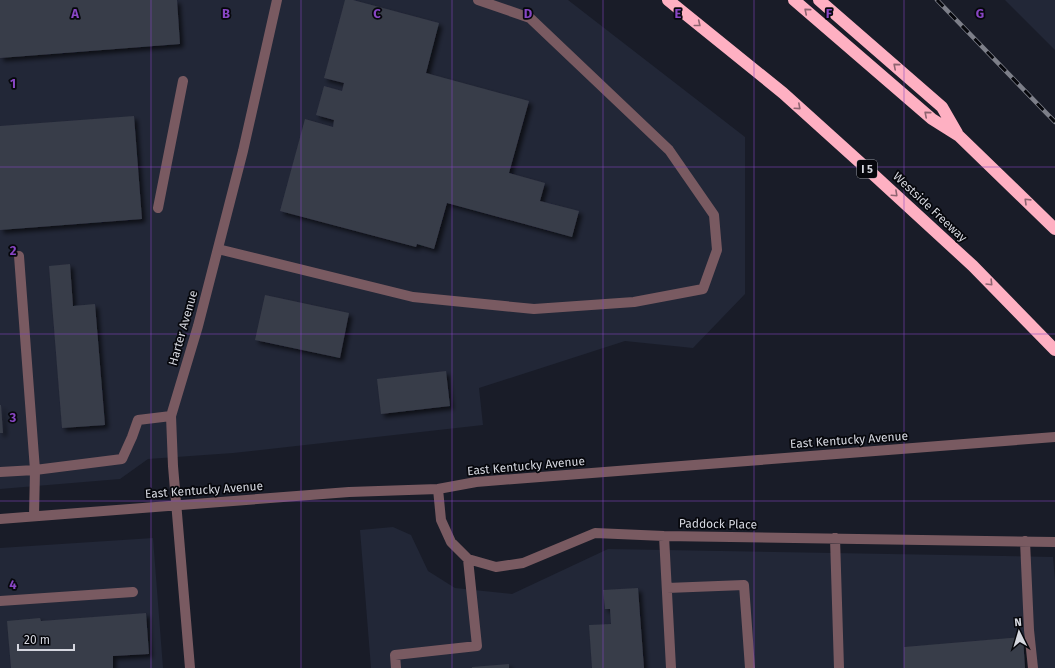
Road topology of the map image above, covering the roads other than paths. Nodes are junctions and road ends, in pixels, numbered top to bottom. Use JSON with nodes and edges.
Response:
{"nodes":[{"id":1,"x":277,"y":0,"type":"edge"},
{"id":2,"x":478,"y":0,"type":"edge"},
{"id":3,"x":668,"y":0,"type":"edge"},
{"id":4,"x":794,"y":0,"type":"edge"},
{"id":5,"x":819,"y":0,"type":"edge"},
{"id":6,"x":183,"y":81,"type":"dead end"},
{"id":7,"x":959,"y":136,"type":"junction"},
{"id":8,"x":158,"y":208,"type":"dead end"},
{"id":9,"x":1055,"y":229,"type":"edge"},
{"id":10,"x":218,"y":249,"type":"junction"},
{"id":11,"x":19,"y":256,"type":"dead end"},
{"id":12,"x":1055,"y":350,"type":"edge"},
{"id":13,"x":171,"y":416,"type":"junction"},
{"id":14,"x":1055,"y":437,"type":"edge"},
{"id":15,"x":35,"y":470,"type":"junction"},
{"id":16,"x":0,"y":472,"type":"edge"},
{"id":17,"x":438,"y":489,"type":"junction"},
{"id":18,"x":177,"y":504,"type":"junction"},
{"id":19,"x":34,"y":516,"type":"junction"},
{"id":20,"x":0,"y":518,"type":"edge"},
{"id":21,"x":664,"y":536,"type":"junction"},
{"id":22,"x":835,"y":538,"type":"junction"},
{"id":23,"x":1025,"y":541,"type":"junction"},
{"id":24,"x":1055,"y":542,"type":"edge"},
{"id":25,"x":468,"y":559,"type":"junction"},
{"id":26,"x":667,"y":588,"type":"junction"},
{"id":27,"x":133,"y":592,"type":"dead end"},
{"id":28,"x":0,"y":601,"type":"edge"},
{"id":29,"x":190,"y":668,"type":"edge"},
{"id":30,"x":396,"y":668,"type":"edge"},
{"id":31,"x":671,"y":668,"type":"edge"},
{"id":32,"x":750,"y":668,"type":"edge"},
{"id":33,"x":839,"y":668,"type":"edge"},
{"id":34,"x":1033,"y":668,"type":"edge"}],
"edges":[{"from":1,"to":10,"type":"street","name":"Harter Avenue"},
{"from":2,"to":10,"type":"street"},
{"from":3,"to":12,"type":"highway","name":"Westside Freeway","number":"I 5","one_way":true},
{"from":7,"to":4,"type":"highway","one_way":true},
{"from":7,"to":5,"type":"highway","one_way":true},
{"from":6,"to":8,"type":"street"},
{"from":9,"to":7,"type":"highway","one_way":true},
{"from":10,"to":13,"type":"street","name":"Harter Avenue"},
{"from":11,"to":15,"type":"street"},
{"from":13,"to":15,"type":"street"},
{"from":13,"to":18,"type":"street","name":"Harter Avenue"},
{"from":14,"to":17,"type":"street","name":"East Kentucky Avenue"},
{"from":15,"to":16,"type":"street"},
{"from":15,"to":19,"type":"street"},
{"from":17,"to":18,"type":"street","name":"East Kentucky Avenue"},
{"from":17,"to":25,"type":"street","name":"Paddock Place"},
{"from":18,"to":19,"type":"street","name":"East Kentucky Avenue"},
{"from":18,"to":29,"type":"street","name":"Harter Avenue"},
{"from":19,"to":20,"type":"street","name":"East Kentucky Avenue"},
{"from":21,"to":22,"type":"street","name":"Paddock Place"},
{"from":21,"to":25,"type":"street","name":"Paddock Place"},
{"from":21,"to":26,"type":"street"},
{"from":22,"to":23,"type":"street","name":"Paddock Place"},
{"from":22,"to":33,"type":"street"},
{"from":23,"to":24,"type":"street","name":"Paddock Place"},
{"from":23,"to":34,"type":"street"},
{"from":25,"to":30,"type":"street"},
{"from":26,"to":31,"type":"street"},
{"from":26,"to":32,"type":"street"},
{"from":27,"to":28,"type":"street"}]}
